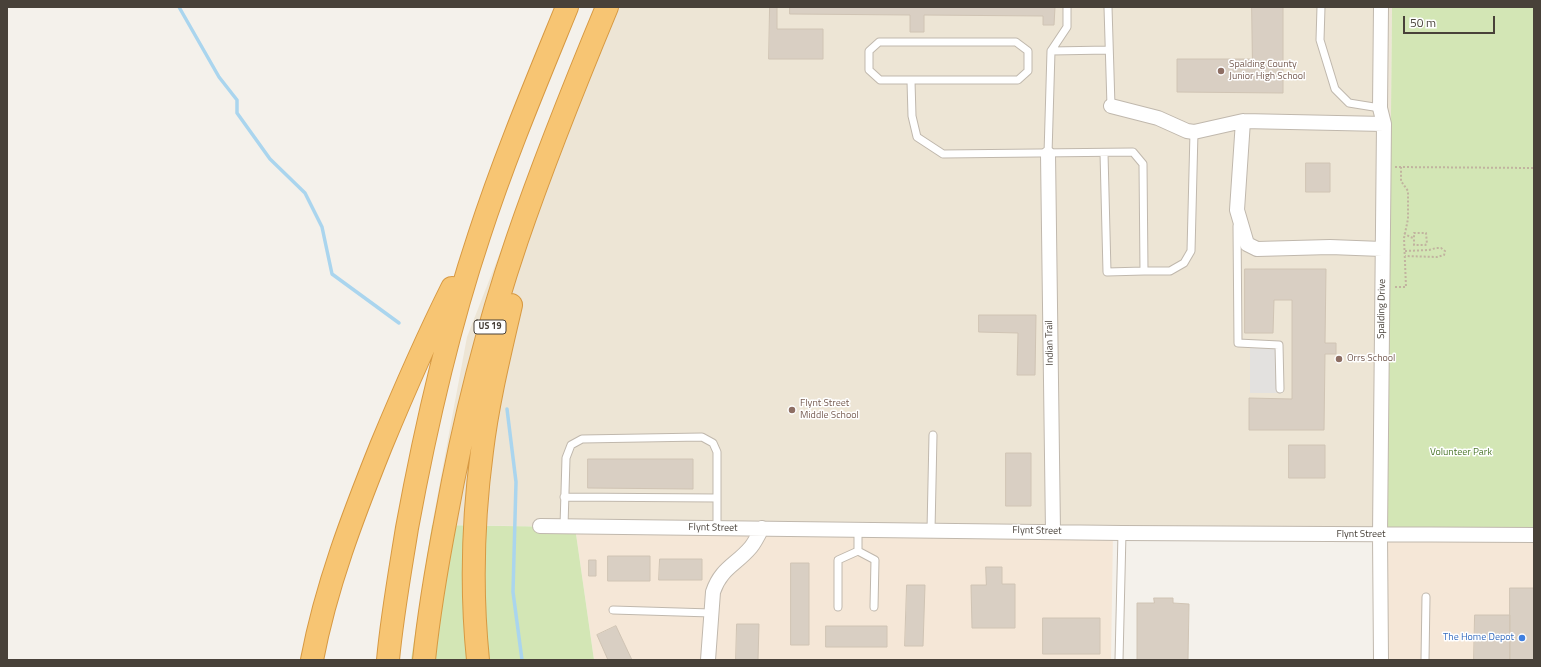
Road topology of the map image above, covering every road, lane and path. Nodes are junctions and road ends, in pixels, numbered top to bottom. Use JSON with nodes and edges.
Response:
{"nodes":[{"id":1,"x":567,"y":7,"type":"edge"},
{"id":2,"x":607,"y":7,"type":"edge"},
{"id":3,"x":1067,"y":7,"type":"edge"},
{"id":4,"x":1108,"y":7,"type":"edge"},
{"id":5,"x":1321,"y":7,"type":"edge"},
{"id":6,"x":1381,"y":7,"type":"edge"},
{"id":7,"x":1051,"y":50,"type":"junction"},
{"id":8,"x":1109,"y":50,"type":"junction"},
{"id":9,"x":911,"y":81,"type":"junction"},
{"id":10,"x":1111,"y":106,"type":"joint"},
{"id":11,"x":1380,"y":108,"type":"junction"},
{"id":12,"x":1243,"y":121,"type":"junction"},
{"id":13,"x":1384,"y":124,"type":"junction"},
{"id":14,"x":1194,"y":132,"type":"junction"},
{"id":15,"x":1048,"y":154,"type":"junction"},
{"id":16,"x":1104,"y":154,"type":"junction"},
{"id":17,"x":1384,"y":167,"type":"junction"},
{"id":18,"x":1401,"y":167,"type":"junction"},
{"id":19,"x":1534,"y":168,"type":"edge"},
{"id":20,"x":533,"y":192,"type":"junction"},
{"id":21,"x":1237,"y":210,"type":"junction"},
{"id":22,"x":1404,"y":233,"type":"junction"},
{"id":23,"x":478,"y":237,"type":"junction"},
{"id":24,"x":1414,"y":238,"type":"junction"},
{"id":25,"x":1422,"y":245,"type":"junction"},
{"id":26,"x":1382,"y":249,"type":"junction"},
{"id":27,"x":1422,"y":250,"type":"junction"},
{"id":28,"x":1405,"y":251,"type":"junction"},
{"id":29,"x":1405,"y":256,"type":"junction"},
{"id":30,"x":1144,"y":271,"type":"junction"},
{"id":31,"x":1382,"y":287,"type":"junction"},
{"id":32,"x":1280,"y":389,"type":"dead end"},
{"id":33,"x":933,"y":435,"type":"dead end"},
{"id":34,"x":564,"y":497,"type":"junction"},
{"id":35,"x":717,"y":498,"type":"junction"},
{"id":36,"x":540,"y":526,"type":"dead end"},
{"id":37,"x":564,"y":526,"type":"junction"},
{"id":38,"x":717,"y":528,"type":"junction"},
{"id":39,"x":762,"y":528,"type":"junction"},
{"id":40,"x":858,"y":530,"type":"junction"},
{"id":41,"x":931,"y":530,"type":"junction"},
{"id":42,"x":1053,"y":532,"type":"junction"},
{"id":43,"x":1122,"y":533,"type":"junction"},
{"id":44,"x":1380,"y":535,"type":"junction"},
{"id":45,"x":1534,"y":535,"type":"edge"},
{"id":46,"x":858,"y":551,"type":"junction"},
{"id":47,"x":1426,"y":597,"type":"dead end"},
{"id":48,"x":838,"y":607,"type":"dead end"},
{"id":49,"x":874,"y":607,"type":"dead end"},
{"id":50,"x":614,"y":610,"type":"dead end"},
{"id":51,"x":711,"y":613,"type":"junction"},
{"id":52,"x":312,"y":660,"type":"edge"},
{"id":53,"x":388,"y":660,"type":"edge"},
{"id":54,"x":424,"y":660,"type":"edge"},
{"id":55,"x":478,"y":660,"type":"edge"},
{"id":56,"x":708,"y":660,"type":"edge"},
{"id":57,"x":1119,"y":660,"type":"edge"},
{"id":58,"x":1381,"y":660,"type":"edge"},
{"id":59,"x":1425,"y":660,"type":"edge"}],
"edges":[{"from":1,"to":23,"type":"highway"},
{"from":2,"to":20,"type":"highway","number":"US 19"},
{"from":3,"to":7,"type":"lane"},
{"from":4,"to":8,"type":"lane"},
{"from":5,"to":11,"type":"lane"},
{"from":6,"to":11,"type":"street","name":"Spalding Drive"},
{"from":7,"to":8,"type":"lane"},
{"from":7,"to":15,"type":"lane"},
{"from":8,"to":10,"type":"lane"},
{"from":9,"to":9,"type":"lane"},
{"from":9,"to":15,"type":"lane"},
{"from":10,"to":14,"type":"street"},
{"from":11,"to":13,"type":"street","name":"Spalding Drive"},
{"from":12,"to":13,"type":"street"},
{"from":12,"to":14,"type":"street"},
{"from":12,"to":21,"type":"street"},
{"from":13,"to":17,"type":"street","name":"Spalding Drive"},
{"from":14,"to":30,"type":"lane"},
{"from":15,"to":16,"type":"lane"},
{"from":15,"to":42,"type":"street","name":"Indian Trail"},
{"from":16,"to":30,"type":"lane"},
{"from":16,"to":30,"type":"lane"},
{"from":17,"to":18,"type":"path"},
{"from":17,"to":26,"type":"street","name":"Spalding Drive"},
{"from":18,"to":19,"type":"path"},
{"from":18,"to":22,"type":"path"},
{"from":20,"to":54,"type":"highway","number":"US 19"},
{"from":20,"to":55,"type":"highway"},
{"from":21,"to":26,"type":"street"},
{"from":21,"to":32,"type":"lane"},
{"from":22,"to":24,"type":"path"},
{"from":22,"to":28,"type":"path"},
{"from":23,"to":52,"type":"highway"},
{"from":23,"to":53,"type":"highway"},
{"from":24,"to":25,"type":"path"},
{"from":24,"to":25,"type":"path"},
{"from":25,"to":27,"type":"path"},
{"from":26,"to":31,"type":"street","name":"Spalding Drive"},
{"from":27,"to":28,"type":"path"},
{"from":27,"to":29,"type":"path"},
{"from":28,"to":29,"type":"path"},
{"from":29,"to":31,"type":"path"},
{"from":31,"to":44,"type":"street","name":"Spalding Drive"},
{"from":33,"to":41,"type":"lane"},
{"from":34,"to":35,"type":"lane"},
{"from":34,"to":35,"type":"lane"},
{"from":34,"to":37,"type":"lane"},
{"from":35,"to":38,"type":"lane"},
{"from":36,"to":37,"type":"street","name":"Flynt Street"},
{"from":37,"to":38,"type":"street","name":"Flynt Street"},
{"from":38,"to":39,"type":"street","name":"Flynt Street"},
{"from":39,"to":40,"type":"street","name":"Flynt Street"},
{"from":39,"to":51,"type":"street"},
{"from":40,"to":41,"type":"street","name":"Flynt Street"},
{"from":40,"to":46,"type":"lane"},
{"from":41,"to":42,"type":"street","name":"Flynt Street"},
{"from":42,"to":43,"type":"street","name":"Flynt Street"},
{"from":43,"to":44,"type":"street","name":"Flynt Street"},
{"from":43,"to":57,"type":"lane"},
{"from":44,"to":45,"type":"street","name":"Flynt Street"},
{"from":44,"to":58,"type":"street","name":"Spalding Drive"},
{"from":46,"to":48,"type":"lane"},
{"from":46,"to":49,"type":"lane"},
{"from":47,"to":59,"type":"lane"},
{"from":50,"to":51,"type":"lane"},
{"from":51,"to":56,"type":"street"}]}
